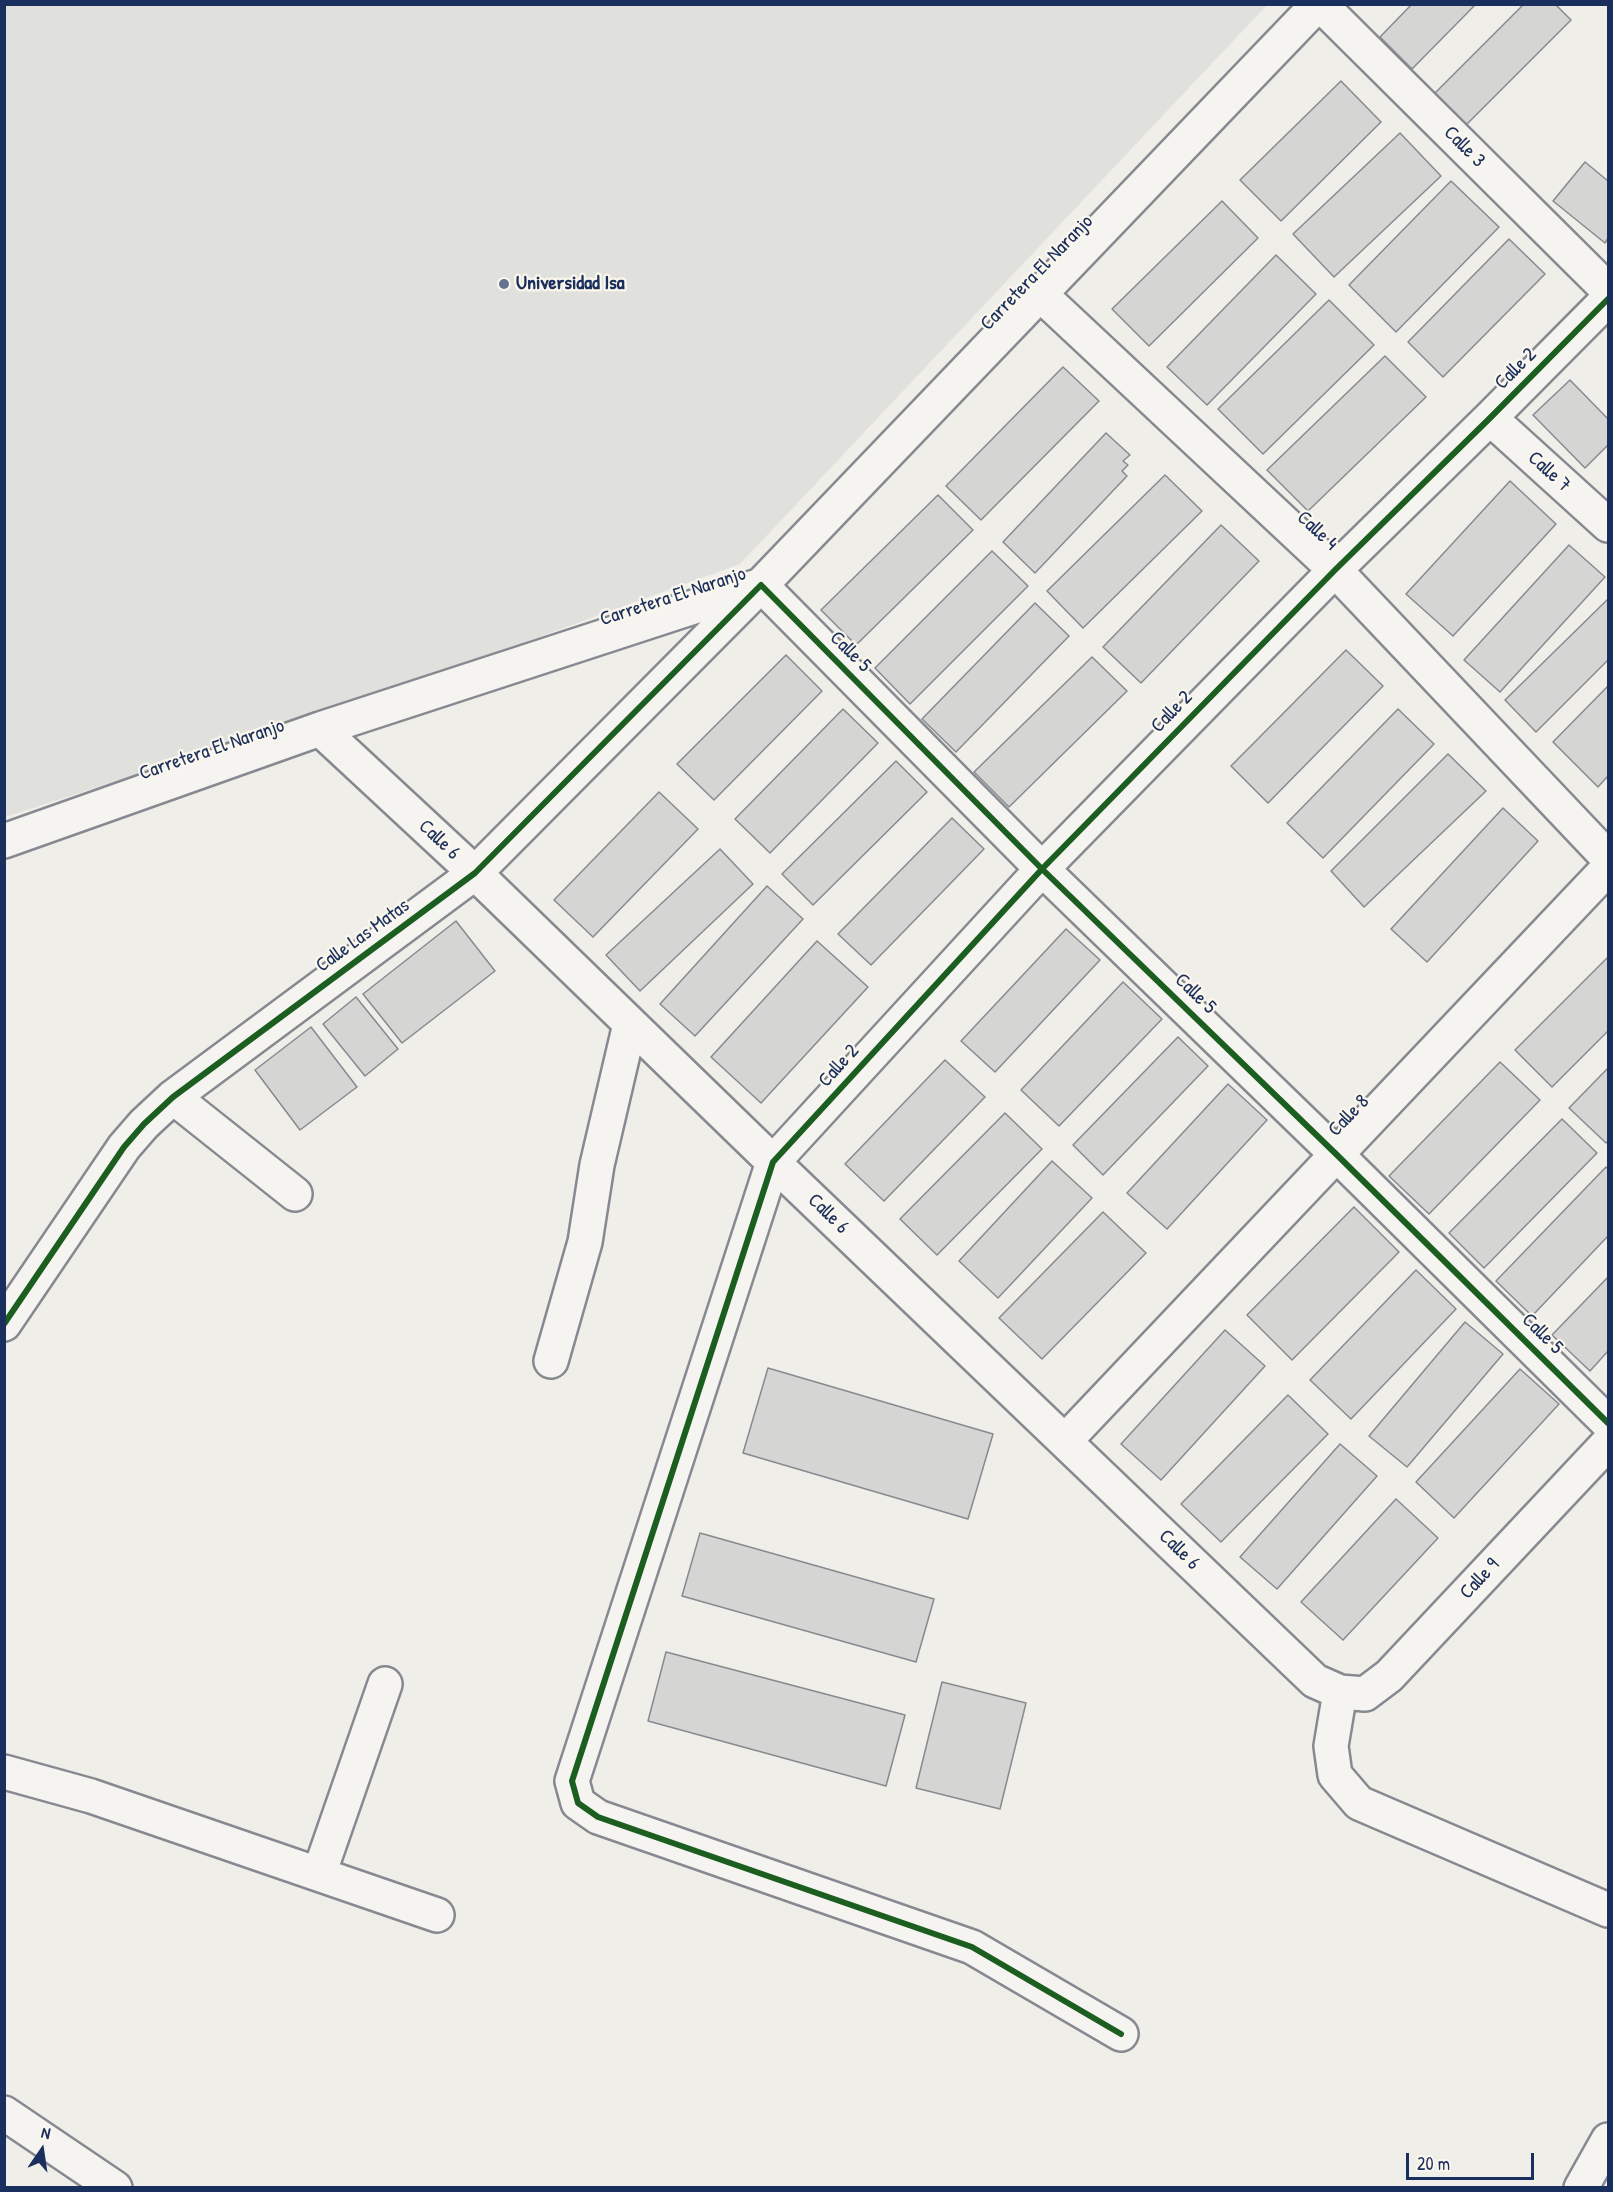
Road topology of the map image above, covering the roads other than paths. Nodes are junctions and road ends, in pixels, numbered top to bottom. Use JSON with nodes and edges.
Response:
{"nodes":[{"id":1,"x":1319,"y":4,"type":"edge"},
{"id":2,"x":1608,"y":290,"type":"edge"},
{"id":3,"x":1040,"y":294,"type":"junction"},
{"id":4,"x":1608,"y":299,"type":"edge"},
{"id":5,"x":1490,"y":418,"type":"junction"},
{"id":6,"x":1608,"y":525,"type":"edge"},
{"id":7,"x":1335,"y":570,"type":"junction"},
{"id":8,"x":761,"y":585,"type":"junction"},
{"id":9,"x":320,"y":729,"type":"junction"},
{"id":10,"x":4,"y":841,"type":"edge"},
{"id":11,"x":1608,"y":858,"type":"edge"},
{"id":12,"x":1608,"y":868,"type":"edge"},
{"id":13,"x":1042,"y":869,"type":"junction"},
{"id":14,"x":475,"y":873,"type":"junction"},
{"id":15,"x":630,"y":1024,"type":"junction"},
{"id":16,"x":173,"y":1097,"type":"junction"},
{"id":17,"x":1336,"y":1154,"type":"junction"},
{"id":18,"x":773,"y":1162,"type":"junction"},
{"id":19,"x":295,"y":1194,"type":"dead end"},
{"id":20,"x":4,"y":1324,"type":"edge"},
{"id":21,"x":551,"y":1361,"type":"dead end"},
{"id":22,"x":1608,"y":1423,"type":"edge"},
{"id":23,"x":1065,"y":1441,"type":"junction"},
{"id":24,"x":1608,"y":1443,"type":"edge"},
{"id":25,"x":385,"y":1684,"type":"dead end"},
{"id":26,"x":1340,"y":1692,"type":"junction"},
{"id":27,"x":4,"y":1772,"type":"edge"},
{"id":28,"x":319,"y":1874,"type":"junction"},
{"id":29,"x":1608,"y":1910,"type":"edge"},
{"id":30,"x":437,"y":1915,"type":"dead end"},
{"id":31,"x":1121,"y":2034,"type":"dead end"},
{"id":32,"x":4,"y":2113,"type":"edge"},
{"id":33,"x":1608,"y":2140,"type":"edge"},
{"id":34,"x":115,"y":2187,"type":"edge"},
{"id":35,"x":1581,"y":2187,"type":"edge"}],
"edges":[{"from":1,"to":2,"type":"street","name":"Calle 3"},
{"from":1,"to":3,"type":"street","name":"Carretera El Naranjo"},
{"from":3,"to":7,"type":"street","name":"Calle 4"},
{"from":3,"to":8,"type":"street","name":"Carretera El Naranjo"},
{"from":4,"to":5,"type":"street","name":"Calle 2"},
{"from":5,"to":6,"type":"street","name":"Calle 7"},
{"from":5,"to":7,"type":"street","name":"Calle 2"},
{"from":7,"to":11,"type":"street","name":"Calle 4"},
{"from":7,"to":13,"type":"street","name":"Calle 2"},
{"from":8,"to":9,"type":"street","name":"Carretera El Naranjo"},
{"from":8,"to":13,"type":"street","name":"Calle 5"},
{"from":8,"to":14,"type":"street","name":"Calle Las Matas"},
{"from":9,"to":10,"type":"street","name":"Carretera El Naranjo"},
{"from":9,"to":14,"type":"street","name":"Calle 6"},
{"from":12,"to":17,"type":"street","name":"Calle 8"},
{"from":13,"to":17,"type":"street","name":"Calle 5"},
{"from":13,"to":18,"type":"street","name":"Calle 2"},
{"from":14,"to":15,"type":"street","name":"Calle 6"},
{"from":14,"to":16,"type":"street","name":"Calle Las Matas"},
{"from":15,"to":18,"type":"street","name":"Calle 6"},
{"from":15,"to":21,"type":"street"},
{"from":16,"to":19,"type":"street"},
{"from":16,"to":20,"type":"street","name":"Calle Las Matas"},
{"from":17,"to":22,"type":"street","name":"Calle 5"},
{"from":17,"to":23,"type":"street","name":"Calle 8"},
{"from":18,"to":23,"type":"street","name":"Calle 6"},
{"from":18,"to":31,"type":"street"},
{"from":23,"to":26,"type":"street","name":"Calle 6"},
{"from":24,"to":26,"type":"street","name":"Calle 9"},
{"from":25,"to":28,"type":"street"},
{"from":26,"to":29,"type":"street"},
{"from":27,"to":28,"type":"street"},
{"from":28,"to":30,"type":"street"},
{"from":32,"to":34,"type":"street"},
{"from":33,"to":35,"type":"street"}]}
